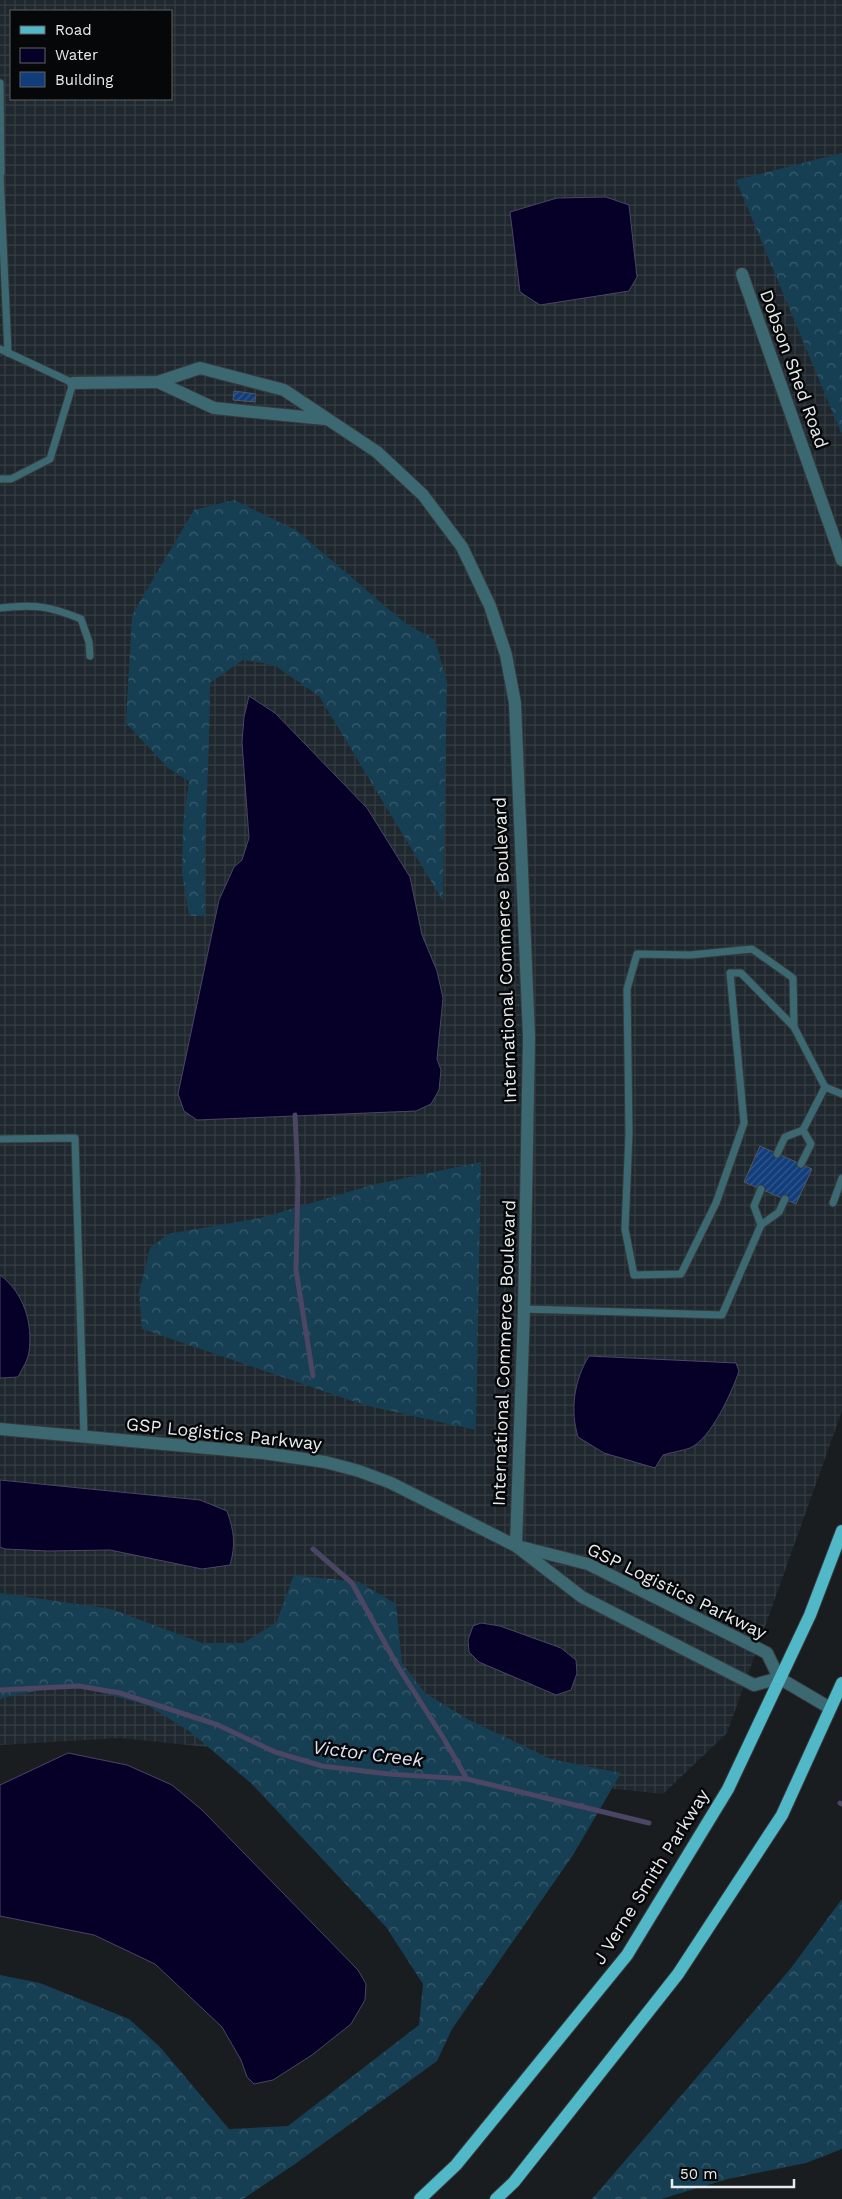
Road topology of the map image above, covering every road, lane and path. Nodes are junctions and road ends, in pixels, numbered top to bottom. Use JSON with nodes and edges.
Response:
{"nodes":[{"id":1,"x":0,"y":82,"type":"edge"},
{"id":2,"x":1,"y":173,"type":"edge"},
{"id":3,"x":742,"y":274,"type":"dead end"},
{"id":4,"x":0,"y":349,"type":"edge"},
{"id":5,"x":8,"y":353,"type":"junction"},
{"id":6,"x":158,"y":382,"type":"junction"},
{"id":7,"x":73,"y":383,"type":"junction"},
{"id":8,"x":330,"y":419,"type":"junction"},
{"id":9,"x":0,"y":479,"type":"edge"},
{"id":10,"x":842,"y":560,"type":"edge"},
{"id":11,"x":0,"y":608,"type":"edge"},
{"id":12,"x":90,"y":656,"type":"dead end"},
{"id":13,"x":794,"y":1027,"type":"junction"},
{"id":14,"x":824,"y":1087,"type":"junction"},
{"id":15,"x":842,"y":1094,"type":"edge"},
{"id":16,"x":804,"y":1130,"type":"junction"},
{"id":17,"x":0,"y":1139,"type":"edge"},
{"id":18,"x":777,"y":1154,"type":"dead end"},
{"id":19,"x":801,"y":1164,"type":"dead end"},
{"id":20,"x":842,"y":1178,"type":"edge"},
{"id":21,"x":761,"y":1189,"type":"dead end"},
{"id":22,"x":785,"y":1200,"type":"dead end"},
{"id":23,"x":833,"y":1203,"type":"dead end"},
{"id":24,"x":762,"y":1225,"type":"junction"},
{"id":25,"x":524,"y":1309,"type":"junction"},
{"id":26,"x":0,"y":1429,"type":"edge"},
{"id":27,"x":84,"y":1437,"type":"junction"},
{"id":28,"x":842,"y":1531,"type":"edge"},
{"id":29,"x":516,"y":1546,"type":"junction"},
{"id":30,"x":779,"y":1678,"type":"junction"},
{"id":31,"x":842,"y":1683,"type":"edge"},
{"id":32,"x":830,"y":1708,"type":"junction"},
{"id":33,"x":420,"y":2199,"type":"edge"},
{"id":34,"x":496,"y":2199,"type":"edge"}],
"edges":[{"from":1,"to":2,"type":"lane"},
{"from":2,"to":5,"type":"lane"},
{"from":3,"to":10,"type":"street","name":"Dobson Shed Road"},
{"from":4,"to":5,"type":"lane"},
{"from":5,"to":7,"type":"lane"},
{"from":6,"to":7,"type":"street","name":"International Commerce Boulevard"},
{"from":6,"to":8,"type":"street","name":"International Commerce Boulevard"},
{"from":6,"to":8,"type":"street","name":"International Commerce Boulevard"},
{"from":7,"to":9,"type":"lane"},
{"from":8,"to":25,"type":"street","name":"International Commerce Boulevard"},
{"from":11,"to":12,"type":"lane"},
{"from":13,"to":13,"type":"lane"},
{"from":13,"to":14,"type":"lane"},
{"from":14,"to":15,"type":"lane"},
{"from":14,"to":16,"type":"lane"},
{"from":16,"to":18,"type":"lane"},
{"from":16,"to":19,"type":"lane"},
{"from":17,"to":27,"type":"lane"},
{"from":20,"to":23,"type":"lane"},
{"from":21,"to":24,"type":"lane"},
{"from":22,"to":24,"type":"lane"},
{"from":24,"to":25,"type":"lane"},
{"from":25,"to":29,"type":"street","name":"International Commerce Boulevard"},
{"from":26,"to":27,"type":"street","name":"GSP Logistics Parkway"},
{"from":27,"to":29,"type":"street","name":"GSP Logistics Parkway"},
{"from":28,"to":30,"type":"main road","name":"J Verne Smith Parkway"},
{"from":29,"to":30,"type":"street","name":"GSP Logistics Parkway"},
{"from":29,"to":30,"type":"street","name":"GSP Logistics Parkway"},
{"from":30,"to":32,"type":"street"},
{"from":30,"to":33,"type":"main road","name":"J Verne Smith Parkway"},
{"from":31,"to":32,"type":"main road"},
{"from":32,"to":34,"type":"main road"}]}
